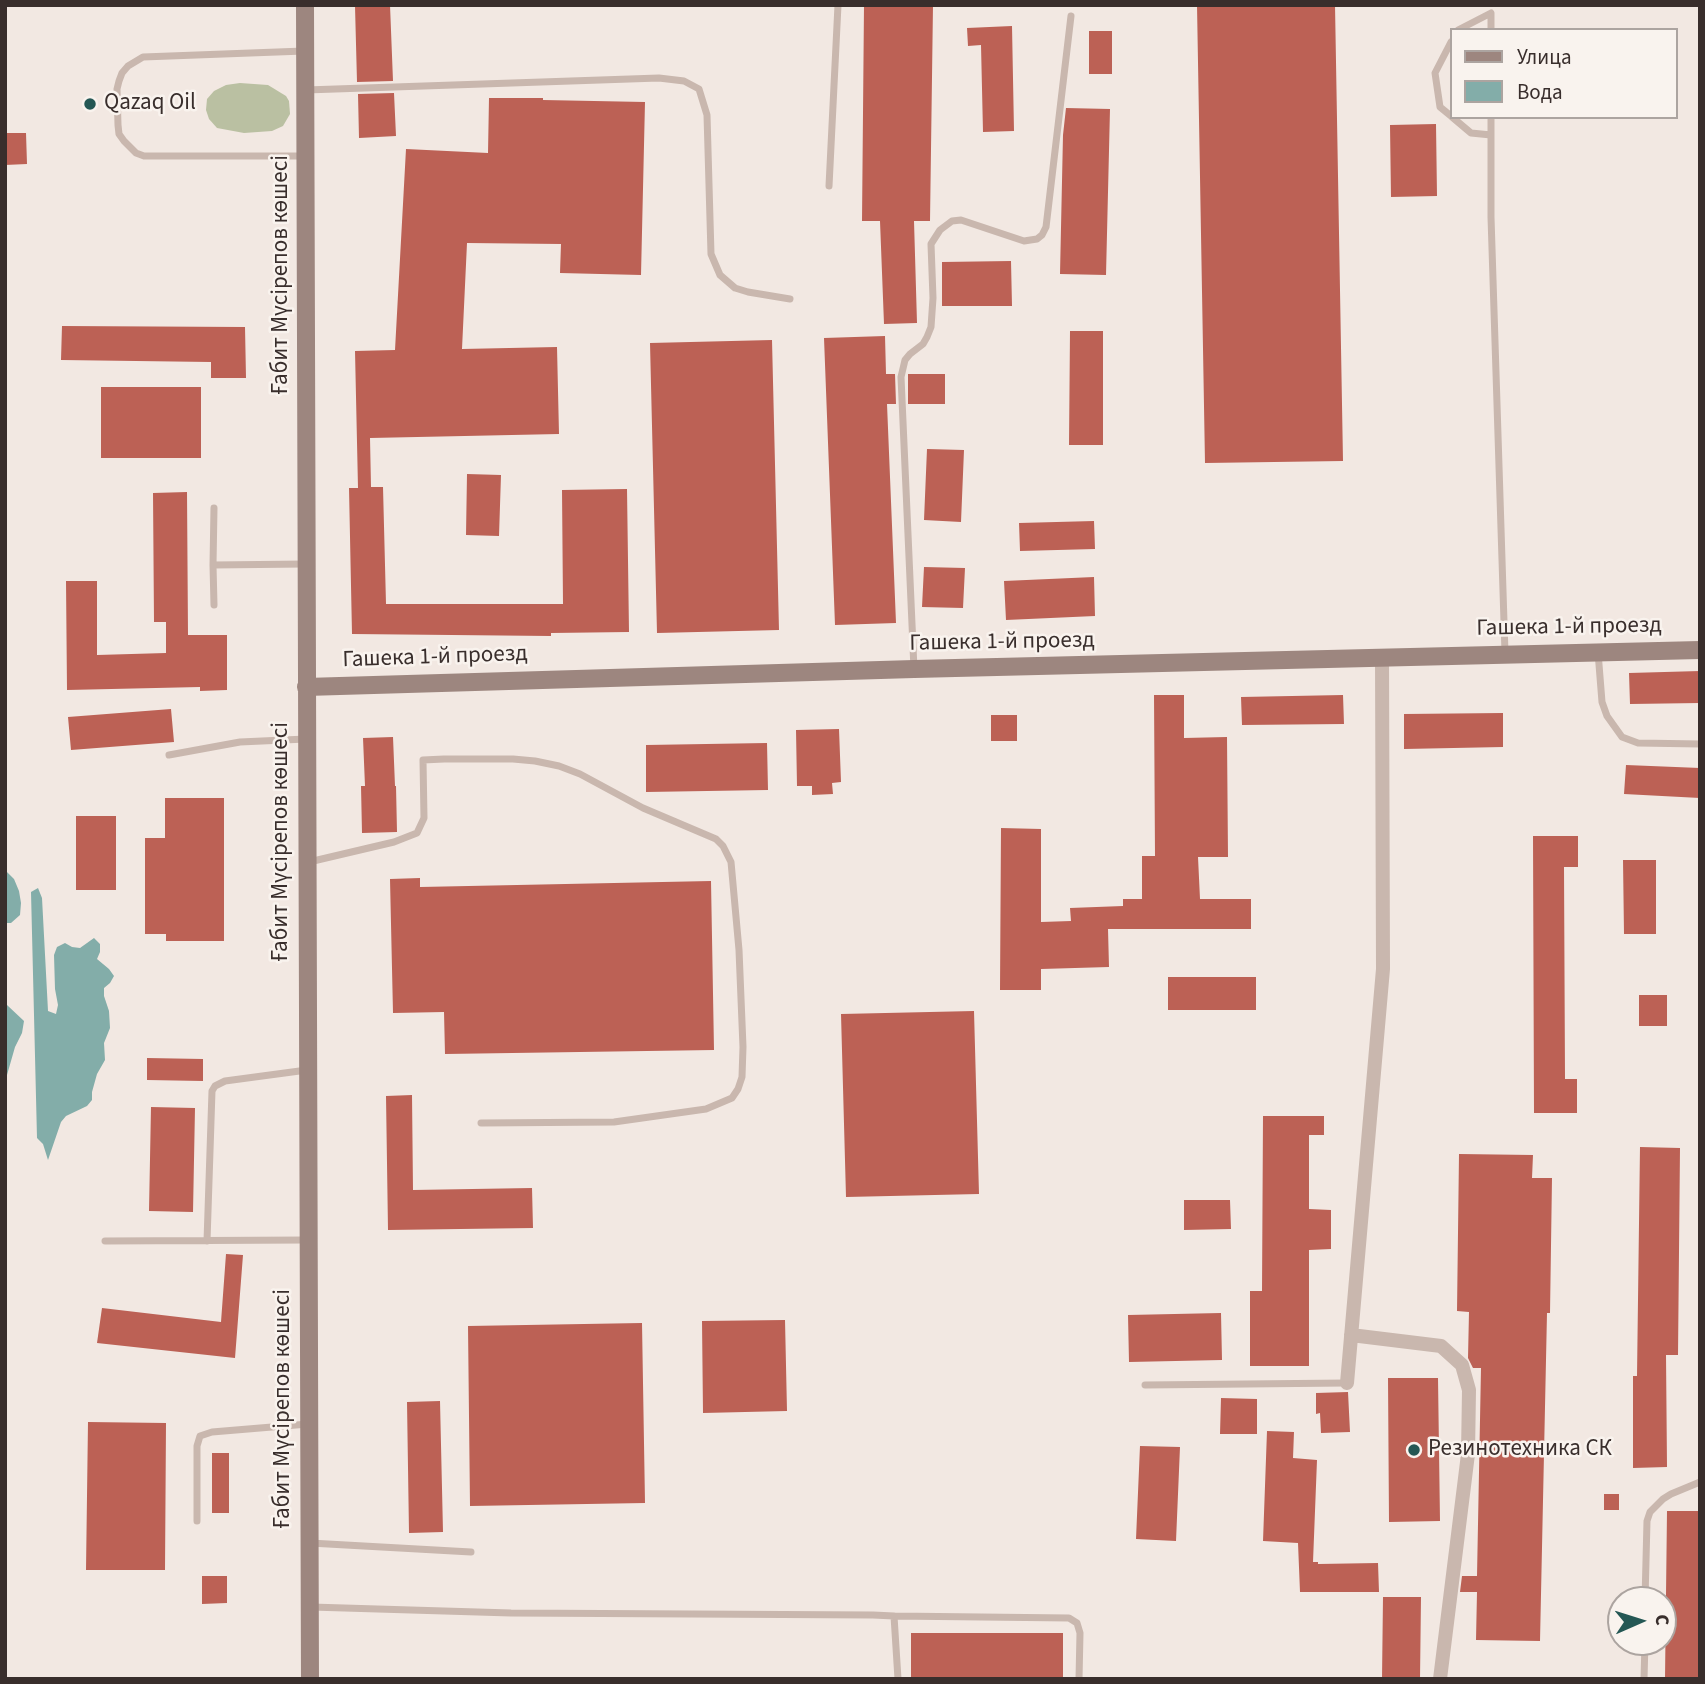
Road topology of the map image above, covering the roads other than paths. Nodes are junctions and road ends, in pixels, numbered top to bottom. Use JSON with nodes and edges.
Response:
{"nodes":[{"id":1,"x":304,"y":5,"type":"edge"},
{"id":2,"x":838,"y":5,"type":"edge"},
{"id":3,"x":1071,"y":16,"type":"dead end"},
{"id":4,"x":1462,"y":28,"type":"edge"},
{"id":5,"x":1491,"y":28,"type":"edge"},
{"id":6,"x":1450,"y":44,"type":"edge"},
{"id":7,"x":305,"y":51,"type":"junction"},
{"id":8,"x":305,"y":90,"type":"junction"},
{"id":9,"x":1450,"y":115,"type":"edge"},
{"id":10,"x":1454,"y":119,"type":"edge"},
{"id":11,"x":1491,"y":119,"type":"edge"},
{"id":12,"x":1491,"y":135,"type":"junction"},
{"id":13,"x":306,"y":156,"type":"junction"},
{"id":14,"x":829,"y":186,"type":"dead end"},
{"id":15,"x":790,"y":299,"type":"dead end"},
{"id":16,"x":214,"y":508,"type":"dead end"},
{"id":17,"x":306,"y":564,"type":"junction"},
{"id":18,"x":213,"y":565,"type":"junction"},
{"id":19,"x":214,"y":605,"type":"dead end"},
{"id":20,"x":1700,"y":650,"type":"edge"},
{"id":21,"x":1598,"y":652,"type":"junction"},
{"id":22,"x":1506,"y":654,"type":"junction"},
{"id":23,"x":1382,"y":657,"type":"junction"},
{"id":24,"x":914,"y":669,"type":"junction"},
{"id":25,"x":306,"y":687,"type":"junction"},
{"id":26,"x":306,"y":739,"type":"junction"},
{"id":27,"x":1700,"y":744,"type":"edge"},
{"id":28,"x":169,"y":755,"type":"dead end"},
{"id":29,"x":307,"y":862,"type":"junction"},
{"id":30,"x":307,"y":1070,"type":"junction"},
{"id":31,"x":481,"y":1123,"type":"dead end"},
{"id":32,"x":308,"y":1240,"type":"junction"},
{"id":33,"x":105,"y":1241,"type":"dead end"},
{"id":34,"x":206,"y":1241,"type":"junction"},
{"id":35,"x":1351,"y":1335,"type":"junction"},
{"id":36,"x":1347,"y":1383,"type":"joint"},
{"id":37,"x":1145,"y":1385,"type":"dead end"},
{"id":38,"x":309,"y":1424,"type":"junction"},
{"id":39,"x":1700,"y":1482,"type":"edge"},
{"id":40,"x":197,"y":1521,"type":"dead end"},
{"id":41,"x":309,"y":1543,"type":"junction"},
{"id":42,"x":471,"y":1552,"type":"dead end"},
{"id":43,"x":1646,"y":1586,"type":"edge"},
{"id":44,"x":310,"y":1607,"type":"junction"},
{"id":45,"x":894,"y":1616,"type":"junction"},
{"id":46,"x":1645,"y":1656,"type":"edge"},
{"id":47,"x":310,"y":1679,"type":"edge"},
{"id":48,"x":898,"y":1679,"type":"edge"},
{"id":49,"x":1079,"y":1679,"type":"edge"},
{"id":50,"x":1440,"y":1679,"type":"edge"},
{"id":51,"x":1644,"y":1679,"type":"edge"}],
"edges":[{"from":1,"to":7,"type":"main road","name":"Ғабит Мүсірепов көшесі"},
{"from":2,"to":14,"type":"lane"},
{"from":3,"to":24,"type":"lane"},
{"from":4,"to":5,"type":"lane"},
{"from":6,"to":9,"type":"lane"},
{"from":7,"to":8,"type":"main road","name":"Ғабит Мүсірепов көшесі"},
{"from":7,"to":13,"type":"lane"},
{"from":8,"to":13,"type":"main road","name":"Ғабит Мүсірепов көшесі"},
{"from":8,"to":15,"type":"lane"},
{"from":10,"to":12,"type":"lane"},
{"from":11,"to":12,"type":"lane"},
{"from":12,"to":22,"type":"lane"},
{"from":13,"to":17,"type":"main road","name":"Ғабит Мүсірепов көшесі"},
{"from":16,"to":18,"type":"lane"},
{"from":17,"to":18,"type":"lane"},
{"from":17,"to":25,"type":"main road","name":"Ғабит Мүсірепов көшесі"},
{"from":18,"to":19,"type":"lane"},
{"from":20,"to":21,"type":"main road","name":"Гашека 1-й проезд"},
{"from":21,"to":22,"type":"main road","name":"Гашека 1-й проезд"},
{"from":21,"to":27,"type":"lane"},
{"from":22,"to":23,"type":"main road","name":"Гашека 1-й проезд"},
{"from":23,"to":24,"type":"main road","name":"Гашека 1-й проезд"},
{"from":23,"to":35,"type":"street"},
{"from":24,"to":25,"type":"main road","name":"Гашека 1-й проезд"},
{"from":25,"to":26,"type":"main road","name":"Ғабит Мүсірепов көшесі"},
{"from":26,"to":28,"type":"lane"},
{"from":26,"to":29,"type":"main road","name":"Ғабит Мүсірепов көшесі"},
{"from":29,"to":30,"type":"main road","name":"Ғабит Мүсірепов көшесі"},
{"from":29,"to":31,"type":"lane"},
{"from":30,"to":32,"type":"main road","name":"Ғабит Мүсірепов көшесі"},
{"from":30,"to":34,"type":"lane"},
{"from":32,"to":34,"type":"lane"},
{"from":32,"to":38,"type":"main road","name":"Ғабит Мүсірепов көшесі"},
{"from":33,"to":34,"type":"lane"},
{"from":35,"to":36,"type":"street"},
{"from":35,"to":50,"type":"street"},
{"from":36,"to":37,"type":"lane"},
{"from":38,"to":40,"type":"lane"},
{"from":38,"to":41,"type":"main road","name":"Ғабит Мүсірепов көшесі"},
{"from":39,"to":43,"type":"lane"},
{"from":41,"to":42,"type":"lane"},
{"from":41,"to":44,"type":"main road","name":"Ғабит Мүсірепов көшесі"},
{"from":44,"to":45,"type":"lane"},
{"from":44,"to":47,"type":"main road","name":"Ғабит Мүсірепов көшесі"},
{"from":45,"to":48,"type":"lane"},
{"from":45,"to":49,"type":"lane"},
{"from":46,"to":51,"type":"lane"}]}
